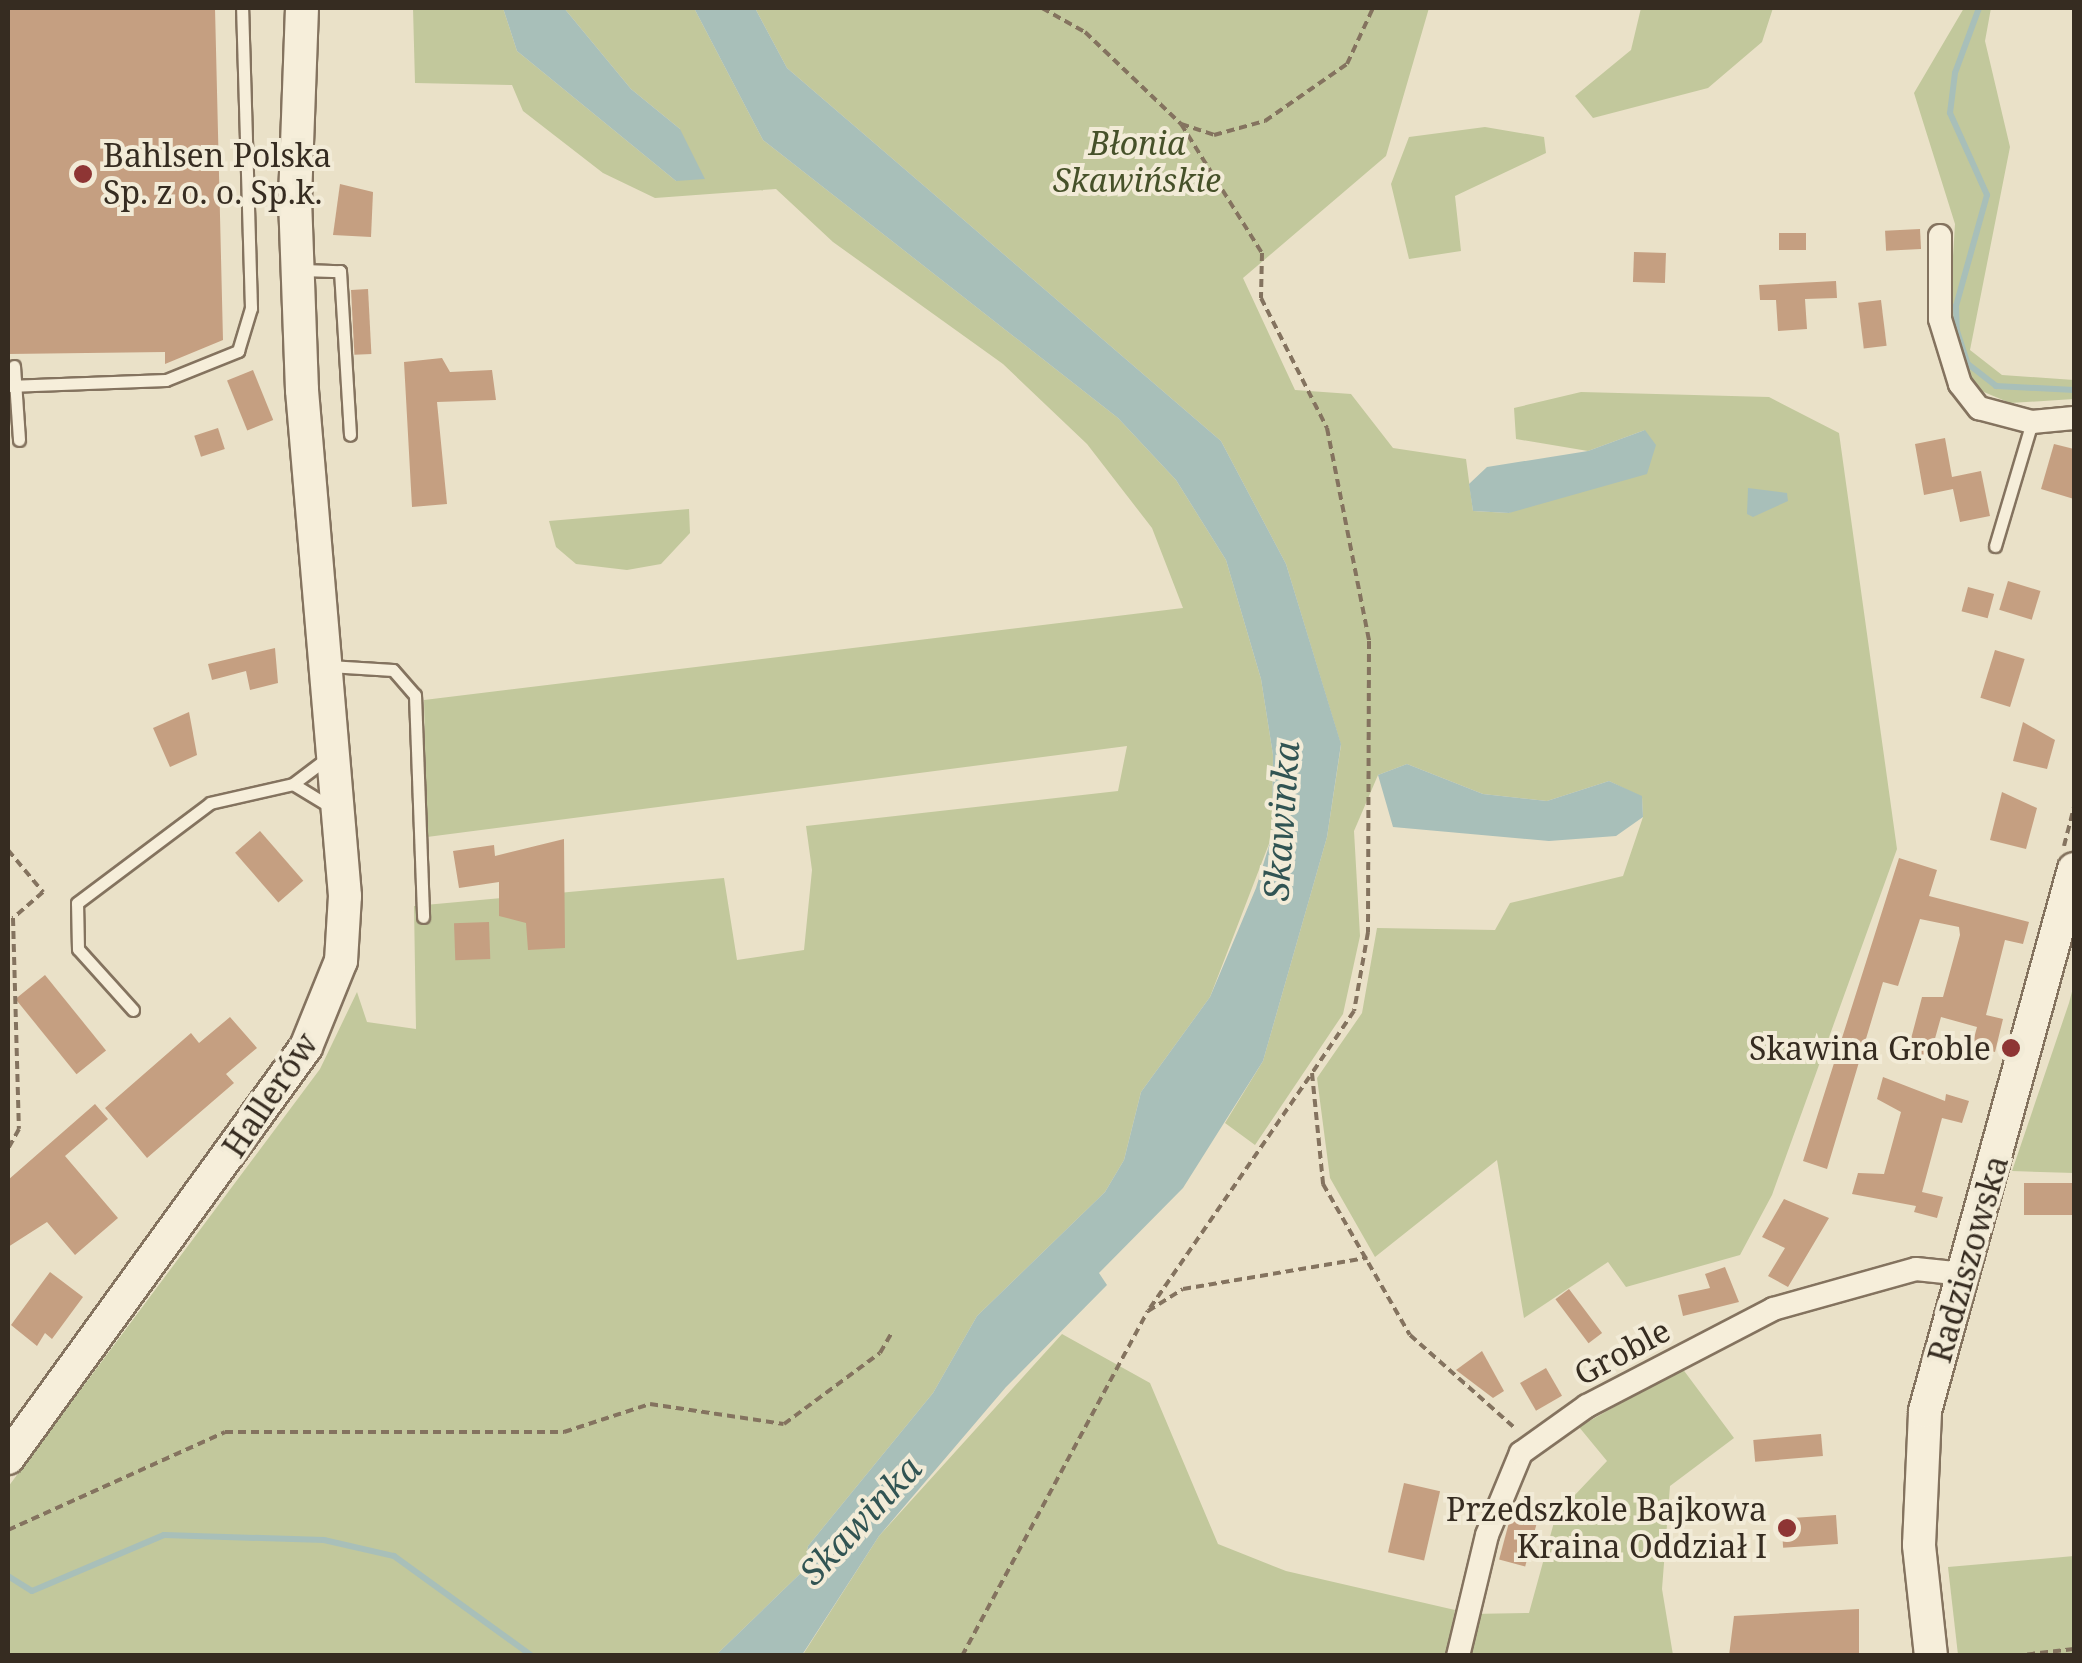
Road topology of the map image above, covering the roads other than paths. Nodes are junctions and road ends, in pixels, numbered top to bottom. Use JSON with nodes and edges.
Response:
{"nodes":[{"id":1,"x":242,"y":8,"type":"edge"},
{"id":2,"x":302,"y":8,"type":"edge"},
{"id":3,"x":1940,"y":236,"type":"dead end"},
{"id":4,"x":298,"y":270,"type":"junction"},
{"id":5,"x":14,"y":366,"type":"dead end"},
{"id":6,"x":11,"y":386,"type":"edge"},
{"id":7,"x":2074,"y":418,"type":"edge"},
{"id":8,"x":2032,"y":422,"type":"junction"},
{"id":9,"x":350,"y":434,"type":"dead end"},
{"id":10,"x":20,"y":440,"type":"dead end"},
{"id":11,"x":1995,"y":546,"type":"dead end"},
{"id":12,"x":325,"y":666,"type":"junction"},
{"id":13,"x":332,"y":740,"type":"junction"},
{"id":14,"x":293,"y":784,"type":"junction"},
{"id":15,"x":339,"y":820,"type":"junction"},
{"id":16,"x":2074,"y":869,"type":"edge"},
{"id":17,"x":423,"y":917,"type":"dead end"},
{"id":18,"x":133,"y":1010,"type":"dead end"},
{"id":19,"x":1964,"y":1274,"type":"junction"},
{"id":20,"x":8,"y":1458,"type":"edge"},
{"id":21,"x":1458,"y":1656,"type":"edge"},
{"id":22,"x":1931,"y":1656,"type":"edge"}],
"edges":[{"from":1,"to":6,"type":"lane"},
{"from":2,"to":4,"type":"street","name":"Hallerów"},
{"from":3,"to":8,"type":"street"},
{"from":4,"to":9,"type":"lane"},
{"from":4,"to":12,"type":"street","name":"Hallerów"},
{"from":5,"to":6,"type":"lane"},
{"from":6,"to":10,"type":"lane"},
{"from":7,"to":8,"type":"street"},
{"from":8,"to":11,"type":"lane"},
{"from":12,"to":13,"type":"street","name":"Hallerów"},
{"from":12,"to":17,"type":"lane"},
{"from":13,"to":14,"type":"lane"},
{"from":13,"to":15,"type":"street","name":"Hallerów"},
{"from":14,"to":15,"type":"lane"},
{"from":14,"to":18,"type":"lane"},
{"from":15,"to":20,"type":"street","name":"Hallerów"},
{"from":16,"to":19,"type":"street","name":"Radziszowska"},
{"from":19,"to":21,"type":"street","name":"Groble"},
{"from":19,"to":22,"type":"street","name":"Radziszowska"}]}
